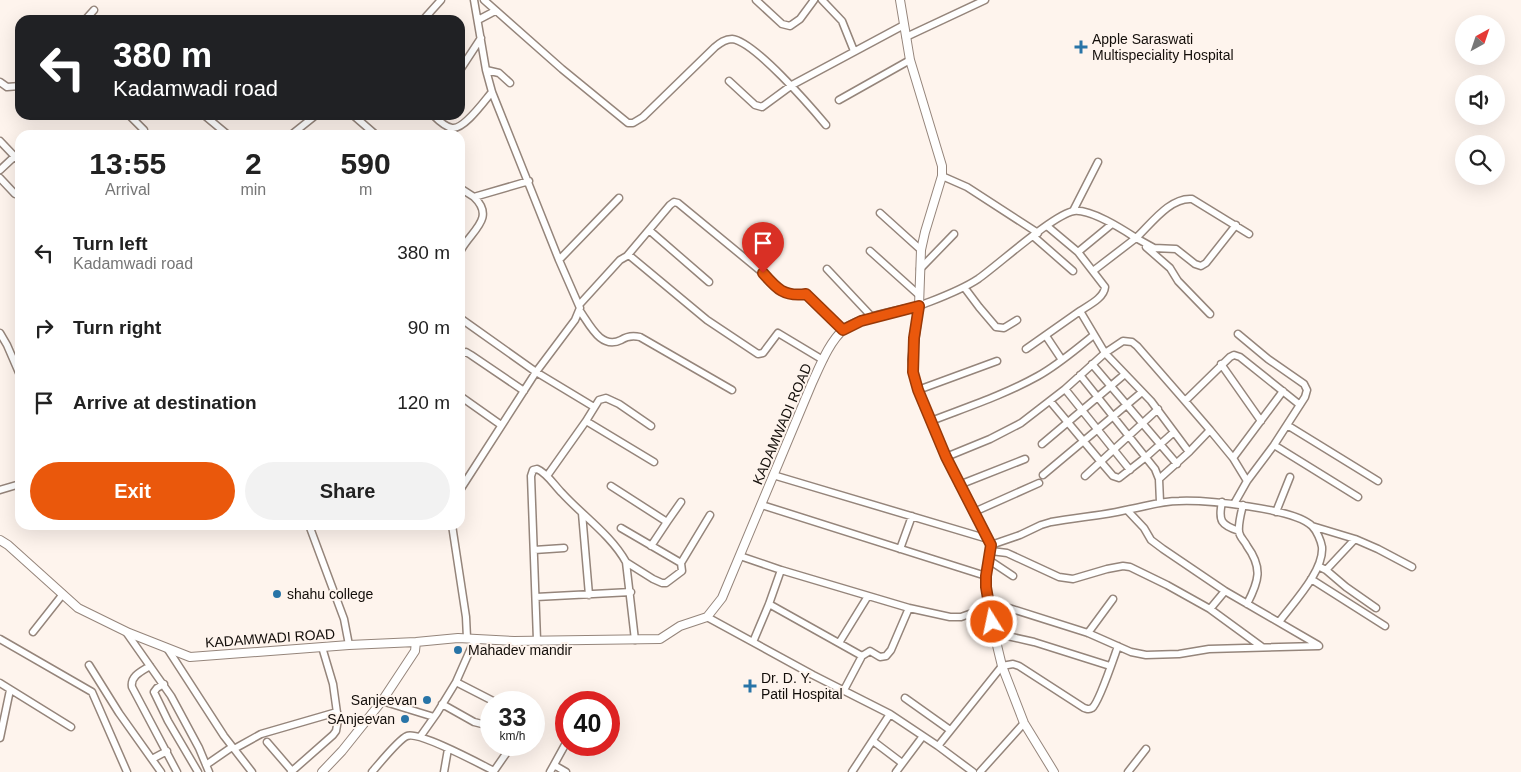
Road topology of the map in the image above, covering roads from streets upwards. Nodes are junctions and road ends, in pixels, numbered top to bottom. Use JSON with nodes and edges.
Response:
{"nodes":[{"id":1,"x":441,"y":0,"type":"edge"},
{"id":2,"x":474,"y":0,"type":"edge"},
{"id":3,"x":484,"y":0,"type":"edge"},
{"id":4,"x":756,"y":0,"type":"edge"},
{"id":5,"x":814,"y":0,"type":"edge"},
{"id":6,"x":822,"y":0,"type":"edge"},
{"id":7,"x":900,"y":0,"type":"edge"},
{"id":8,"x":985,"y":0,"type":"edge"},
{"id":9,"x":94,"y":10,"type":"dead end"},
{"id":10,"x":495,"y":11,"type":"junction"},
{"id":11,"x":90,"y":15,"type":"edge"},
{"id":12,"x":428,"y":15,"type":"edge"},
{"id":13,"x":478,"y":20,"type":"junction"},
{"id":14,"x":904,"y":25,"type":"junction"},
{"id":15,"x":906,"y":36,"type":"junction"},
{"id":16,"x":481,"y":38,"type":"junction"},
{"id":17,"x":854,"y":51,"type":"junction"},
{"id":18,"x":910,"y":60,"type":"junction"},
{"id":19,"x":465,"y":62,"type":"edge"},
{"id":20,"x":486,"y":70,"type":"junction"},
{"id":21,"x":729,"y":80,"type":"dead end"},
{"id":22,"x":0,"y":82,"type":"edge"},
{"id":23,"x":510,"y":83,"type":"dead end"},
{"id":24,"x":792,"y":85,"type":"junction"},
{"id":25,"x":15,"y":86,"type":"edge"},
{"id":26,"x":492,"y":92,"type":"junction"},
{"id":27,"x":839,"y":100,"type":"dead end"},
{"id":28,"x":134,"y":120,"type":"edge"},
{"id":29,"x":210,"y":120,"type":"edge"},
{"id":30,"x":310,"y":120,"type":"edge"},
{"id":31,"x":360,"y":120,"type":"edge"},
{"id":32,"x":440,"y":120,"type":"edge"},
{"id":33,"x":826,"y":125,"type":"dead end"},
{"id":34,"x":144,"y":130,"type":"dead end"},
{"id":35,"x":222,"y":130,"type":"edge"},
{"id":36,"x":297,"y":130,"type":"edge"},
{"id":37,"x":370,"y":130,"type":"edge"},
{"id":38,"x":0,"y":141,"type":"edge"},
{"id":39,"x":15,"y":156,"type":"joint"},
{"id":40,"x":1098,"y":162,"type":"dead end"},
{"id":41,"x":0,"y":170,"type":"edge"},
{"id":42,"x":942,"y":176,"type":"junction"},
{"id":43,"x":0,"y":178,"type":"edge"},
{"id":44,"x":529,"y":181,"type":"junction"},
{"id":45,"x":465,"y":191,"type":"edge"},
{"id":46,"x":15,"y":194,"type":"dead end"},
{"id":47,"x":474,"y":197,"type":"junction"},
{"id":48,"x":619,"y":198,"type":"dead end"},
{"id":49,"x":1073,"y":211,"type":"junction"},
{"id":50,"x":880,"y":213,"type":"dead end"},
{"id":51,"x":1112,"y":224,"type":"junction"},
{"id":52,"x":1236,"y":225,"type":"junction"},
{"id":53,"x":1047,"y":226,"type":"junction"},
{"id":54,"x":648,"y":230,"type":"junction"},
{"id":55,"x":954,"y":234,"type":"dead end"},
{"id":56,"x":1249,"y":234,"type":"dead end"},
{"id":57,"x":1036,"y":235,"type":"junction"},
{"id":58,"x":1136,"y":238,"type":"junction"},
{"id":59,"x":465,"y":245,"type":"edge"},
{"id":60,"x":921,"y":250,"type":"junction"},
{"id":61,"x":870,"y":251,"type":"dead end"},
{"id":62,"x":1078,"y":252,"type":"junction"},
{"id":63,"x":626,"y":256,"type":"junction"},
{"id":64,"x":559,"y":260,"type":"junction"},
{"id":65,"x":827,"y":269,"type":"dead end"},
{"id":66,"x":920,"y":269,"type":"junction"},
{"id":67,"x":1073,"y":271,"type":"dead end"},
{"id":68,"x":1094,"y":271,"type":"junction"},
{"id":69,"x":709,"y":282,"type":"dead end"},
{"id":70,"x":964,"y":286,"type":"junction"},
{"id":71,"x":920,"y":295,"type":"junction"},
{"id":72,"x":919,"y":306,"type":"junction"},
{"id":73,"x":579,"y":308,"type":"junction"},
{"id":74,"x":1080,"y":311,"type":"junction"},
{"id":75,"x":1210,"y":314,"type":"dead end"},
{"id":76,"x":873,"y":318,"type":"junction"},
{"id":77,"x":1017,"y":320,"type":"dead end"},
{"id":78,"x":465,"y":322,"type":"edge"},
{"id":79,"x":843,"y":330,"type":"junction"},
{"id":80,"x":0,"y":333,"type":"edge"},
{"id":81,"x":1238,"y":334,"type":"dead end"},
{"id":82,"x":1094,"y":335,"type":"junction"},
{"id":83,"x":1046,"y":336,"type":"junction"},
{"id":84,"x":1026,"y":349,"type":"dead end"},
{"id":85,"x":465,"y":352,"type":"edge"},
{"id":86,"x":1105,"y":353,"type":"junction"},
{"id":87,"x":823,"y":360,"type":"junction"},
{"id":88,"x":1062,"y":360,"type":"junction"},
{"id":89,"x":997,"y":361,"type":"dead end"},
{"id":90,"x":15,"y":363,"type":"edge"},
{"id":91,"x":1092,"y":364,"type":"junction"},
{"id":92,"x":1221,"y":364,"type":"junction"},
{"id":93,"x":536,"y":372,"type":"junction"},
{"id":94,"x":1126,"y":374,"type":"junction"},
{"id":95,"x":1080,"y":375,"type":"junction"},
{"id":96,"x":1111,"y":386,"type":"junction"},
{"id":97,"x":1065,"y":389,"type":"junction"},
{"id":98,"x":732,"y":390,"type":"dead end"},
{"id":99,"x":918,"y":390,"type":"junction"},
{"id":100,"x":524,"y":391,"type":"junction"},
{"id":101,"x":1283,"y":391,"type":"junction"},
{"id":102,"x":1142,"y":392,"type":"junction"},
{"id":103,"x":1097,"y":398,"type":"junction"},
{"id":104,"x":465,"y":400,"type":"edge"},
{"id":105,"x":1050,"y":401,"type":"junction"},
{"id":106,"x":1185,"y":401,"type":"junction"},
{"id":107,"x":1127,"y":405,"type":"junction"},
{"id":108,"x":1300,"y":406,"type":"junction"},
{"id":109,"x":594,"y":407,"type":"junction"},
{"id":110,"x":1158,"y":410,"type":"junction"},
{"id":111,"x":1083,"y":411,"type":"junction"},
{"id":112,"x":1113,"y":417,"type":"junction"},
{"id":113,"x":586,"y":421,"type":"junction"},
{"id":114,"x":931,"y":421,"type":"junction"},
{"id":115,"x":1261,"y":421,"type":"junction"},
{"id":116,"x":1069,"y":422,"type":"junction"},
{"id":117,"x":1142,"y":424,"type":"junction"},
{"id":118,"x":501,"y":425,"type":"junction"},
{"id":119,"x":1287,"y":425,"type":"junction"},
{"id":120,"x":652,"y":426,"type":"dead end"},
{"id":121,"x":1098,"y":429,"type":"junction"},
{"id":122,"x":1210,"y":430,"type":"junction"},
{"id":123,"x":1174,"y":432,"type":"junction"},
{"id":124,"x":1129,"y":436,"type":"junction"},
{"id":125,"x":1084,"y":441,"type":"junction"},
{"id":126,"x":1042,"y":444,"type":"dead end"},
{"id":127,"x":1160,"y":444,"type":"junction"},
{"id":128,"x":1274,"y":445,"type":"junction"},
{"id":129,"x":1115,"y":449,"type":"junction"},
{"id":130,"x":1189,"y":452,"type":"junction"},
{"id":131,"x":946,"y":457,"type":"junction"},
{"id":132,"x":1146,"y":457,"type":"junction"},
{"id":133,"x":1233,"y":458,"type":"junction"},
{"id":134,"x":1024,"y":460,"type":"dead end"},
{"id":135,"x":654,"y":462,"type":"dead end"},
{"id":136,"x":1101,"y":462,"type":"junction"},
{"id":137,"x":1177,"y":464,"type":"junction"},
{"id":138,"x":1130,"y":470,"type":"junction"},
{"id":139,"x":773,"y":475,"type":"junction"},
{"id":140,"x":1043,"y":475,"type":"dead end"},
{"id":141,"x":547,"y":476,"type":"junction"},
{"id":142,"x":1085,"y":476,"type":"dead end"},
{"id":143,"x":1290,"y":477,"type":"dead end"},
{"id":144,"x":1159,"y":479,"type":"junction"},
{"id":145,"x":1247,"y":481,"type":"junction"},
{"id":146,"x":1378,"y":481,"type":"dead end"},
{"id":147,"x":465,"y":482,"type":"edge"},
{"id":148,"x":1039,"y":483,"type":"dead end"},
{"id":149,"x":959,"y":485,"type":"junction"},
{"id":150,"x":15,"y":486,"type":"edge"},
{"id":151,"x":612,"y":486,"type":"dead end"},
{"id":152,"x":0,"y":490,"type":"edge"},
{"id":153,"x":1358,"y":497,"type":"dead end"},
{"id":154,"x":681,"y":502,"type":"dead end"},
{"id":155,"x":1160,"y":502,"type":"junction"},
{"id":156,"x":1222,"y":502,"type":"junction"},
{"id":157,"x":1234,"y":504,"type":"junction"},
{"id":158,"x":762,"y":505,"type":"junction"},
{"id":159,"x":1242,"y":505,"type":"junction"},
{"id":160,"x":1127,"y":510,"type":"junction"},
{"id":161,"x":974,"y":512,"type":"junction"},
{"id":162,"x":1276,"y":512,"type":"junction"},
{"id":163,"x":582,"y":513,"type":"junction"},
{"id":164,"x":710,"y":515,"type":"dead end"},
{"id":165,"x":912,"y":516,"type":"junction"},
{"id":166,"x":667,"y":522,"type":"junction"},
{"id":167,"x":1312,"y":526,"type":"junction"},
{"id":168,"x":621,"y":528,"type":"dead end"},
{"id":169,"x":311,"y":530,"type":"edge"},
{"id":170,"x":453,"y":530,"type":"edge"},
{"id":171,"x":1239,"y":531,"type":"junction"},
{"id":172,"x":1356,"y":539,"type":"junction"},
{"id":173,"x":0,"y":540,"type":"edge"},
{"id":174,"x":990,"y":545,"type":"junction"},
{"id":175,"x":651,"y":546,"type":"junction"},
{"id":176,"x":564,"y":548,"type":"dead end"},
{"id":177,"x":900,"y":549,"type":"junction"},
{"id":178,"x":534,"y":550,"type":"junction"},
{"id":179,"x":740,"y":556,"type":"junction"},
{"id":180,"x":989,"y":560,"type":"junction"},
{"id":181,"x":626,"y":562,"type":"junction"},
{"id":182,"x":681,"y":564,"type":"junction"},
{"id":183,"x":1318,"y":566,"type":"junction"},
{"id":184,"x":1412,"y":567,"type":"dead end"},
{"id":185,"x":781,"y":570,"type":"junction"},
{"id":186,"x":1326,"y":570,"type":"junction"},
{"id":187,"x":986,"y":576,"type":"junction"},
{"id":188,"x":1013,"y":576,"type":"dead end"},
{"id":189,"x":1311,"y":579,"type":"junction"},
{"id":190,"x":1225,"y":591,"type":"junction"},
{"id":191,"x":631,"y":592,"type":"junction"},
{"id":192,"x":63,"y":594,"type":"junction"},
{"id":193,"x":588,"y":595,"type":"junction"},
{"id":194,"x":868,"y":596,"type":"junction"},
{"id":195,"x":536,"y":598,"type":"junction"},
{"id":196,"x":1112,"y":599,"type":"dead end"},
{"id":197,"x":769,"y":604,"type":"junction"},
{"id":198,"x":1247,"y":604,"type":"junction"},
{"id":199,"x":989,"y":607,"type":"junction"},
{"id":200,"x":908,"y":608,"type":"junction"},
{"id":201,"x":1376,"y":608,"type":"dead end"},
{"id":202,"x":1210,"y":609,"type":"junction"},
{"id":203,"x":708,"y":617,"type":"junction"},
{"id":204,"x":1279,"y":622,"type":"junction"},
{"id":205,"x":1385,"y":626,"type":"dead end"},
{"id":206,"x":126,"y":631,"type":"junction"},
{"id":207,"x":33,"y":632,"type":"dead end"},
{"id":208,"x":994,"y":633,"type":"junction"},
{"id":209,"x":1088,"y":633,"type":"junction"},
{"id":210,"x":0,"y":639,"type":"edge"},
{"id":211,"x":471,"y":639,"type":"junction"},
{"id":212,"x":538,"y":640,"type":"junction"},
{"id":213,"x":635,"y":640,"type":"junction"},
{"id":214,"x":416,"y":642,"type":"junction"},
{"id":215,"x":753,"y":642,"type":"junction"},
{"id":216,"x":839,"y":643,"type":"junction"},
{"id":217,"x":349,"y":645,"type":"junction"},
{"id":218,"x":1118,"y":646,"type":"junction"},
{"id":219,"x":322,"y":647,"type":"junction"},
{"id":220,"x":1262,"y":647,"type":"junction"},
{"id":221,"x":167,"y":648,"type":"junction"},
{"id":222,"x":862,"y":656,"type":"junction"},
{"id":223,"x":89,"y":666,"type":"dead end"},
{"id":224,"x":150,"y":666,"type":"junction"},
{"id":225,"x":1002,"y":666,"type":"junction"},
{"id":226,"x":1110,"y":666,"type":"junction"},
{"id":227,"x":456,"y":682,"type":"junction"},
{"id":228,"x":0,"y":683,"type":"edge"},
{"id":229,"x":164,"y":684,"type":"junction"},
{"id":230,"x":10,"y":690,"type":"junction"},
{"id":231,"x":844,"y":690,"type":"junction"},
{"id":232,"x":480,"y":694,"type":"edge"},
{"id":233,"x":904,"y":698,"type":"dead end"},
{"id":234,"x":382,"y":700,"type":"junction"},
{"id":235,"x":442,"y":704,"type":"junction"},
{"id":236,"x":337,"y":712,"type":"junction"},
{"id":237,"x":890,"y":714,"type":"junction"},
{"id":238,"x":434,"y":717,"type":"junction"},
{"id":239,"x":1024,"y":723,"type":"junction"},
{"id":240,"x":480,"y":724,"type":"edge"},
{"id":241,"x":71,"y":727,"type":"dead end"},
{"id":242,"x":950,"y":730,"type":"junction"},
{"id":243,"x":420,"y":736,"type":"junction"},
{"id":244,"x":923,"y":736,"type":"junction"},
{"id":245,"x":0,"y":738,"type":"edge"},
{"id":246,"x":873,"y":741,"type":"junction"},
{"id":247,"x":267,"y":742,"type":"dead end"},
{"id":248,"x":938,"y":746,"type":"junction"},
{"id":249,"x":233,"y":748,"type":"junction"},
{"id":250,"x":448,"y":749,"type":"junction"},
{"id":251,"x":1146,"y":749,"type":"dead end"},
{"id":252,"x":166,"y":751,"type":"junction"},
{"id":253,"x":504,"y":756,"type":"edge"},
{"id":254,"x":559,"y":756,"type":"edge"},
{"id":255,"x":152,"y":759,"type":"junction"},
{"id":256,"x":902,"y":763,"type":"junction"},
{"id":257,"x":554,"y":765,"type":"junction"},
{"id":258,"x":207,"y":769,"type":"edge"},
{"id":259,"x":292,"y":771,"type":"edge"},
{"id":260,"x":493,"y":771,"type":"edge"},
{"id":261,"x":127,"y":772,"type":"edge"},
{"id":262,"x":161,"y":772,"type":"edge"},
{"id":263,"x":177,"y":772,"type":"edge"},
{"id":264,"x":198,"y":772,"type":"edge"},
{"id":265,"x":252,"y":772,"type":"edge"},
{"id":266,"x":322,"y":772,"type":"edge"},
{"id":267,"x":372,"y":772,"type":"edge"},
{"id":268,"x":444,"y":772,"type":"edge"},
{"id":269,"x":550,"y":772,"type":"edge"},
{"id":270,"x":566,"y":772,"type":"edge"},
{"id":271,"x":852,"y":772,"type":"edge"},
{"id":272,"x":896,"y":772,"type":"edge"},
{"id":273,"x":973,"y":772,"type":"edge"},
{"id":274,"x":980,"y":772,"type":"edge"},
{"id":275,"x":1054,"y":772,"type":"edge"},
{"id":276,"x":1128,"y":772,"type":"edge"}],
"edges":[{"from":1,"to":12,"type":"street"},
{"from":2,"to":13,"type":"street"},
{"from":3,"to":10,"type":"street"},
{"from":4,"to":5,"type":"street"},
{"from":6,"to":17,"type":"street"},
{"from":7,"to":14,"type":"street"},
{"from":8,"to":15,"type":"street"},
{"from":9,"to":11,"type":"street"},
{"from":10,"to":13,"type":"street"},
{"from":10,"to":24,"type":"street"},
{"from":13,"to":16,"type":"street"},
{"from":14,"to":15,"type":"street"},
{"from":14,"to":17,"type":"street"},
{"from":15,"to":18,"type":"street"},
{"from":16,"to":19,"type":"street"},
{"from":16,"to":20,"type":"street"},
{"from":17,"to":24,"type":"street"},
{"from":18,"to":27,"type":"street"},
{"from":18,"to":42,"type":"street"},
{"from":20,"to":23,"type":"street"},
{"from":20,"to":26,"type":"street"},
{"from":21,"to":24,"type":"street"},
{"from":22,"to":25,"type":"street"},
{"from":24,"to":33,"type":"street"},
{"from":26,"to":32,"type":"street"},
{"from":26,"to":44,"type":"street"},
{"from":28,"to":34,"type":"street"},
{"from":29,"to":35,"type":"street"},
{"from":30,"to":36,"type":"street"},
{"from":31,"to":37,"type":"street"},
{"from":38,"to":39,"type":"street"},
{"from":39,"to":41,"type":"street"},
{"from":40,"to":49,"type":"street"},
{"from":42,"to":57,"type":"street"},
{"from":42,"to":60,"type":"street"},
{"from":43,"to":46,"type":"street"},
{"from":44,"to":47,"type":"street"},
{"from":44,"to":64,"type":"street"},
{"from":45,"to":47,"type":"street"},
{"from":47,"to":59,"type":"street"},
{"from":48,"to":64,"type":"street"},
{"from":49,"to":51,"type":"street"},
{"from":49,"to":53,"type":"street"},
{"from":50,"to":60,"type":"street"},
{"from":51,"to":58,"type":"street"},
{"from":51,"to":62,"type":"street"},
{"from":52,"to":56,"type":"street"},
{"from":52,"to":58,"type":"street"},
{"from":52,"to":58,"type":"street"},
{"from":53,"to":57,"type":"street"},
{"from":53,"to":62,"type":"street"},
{"from":54,"to":63,"type":"street"},
{"from":54,"to":69,"type":"street"},
{"from":54,"to":79,"type":"street"},
{"from":55,"to":66,"type":"street"},
{"from":57,"to":67,"type":"street"},
{"from":57,"to":70,"type":"street"},
{"from":58,"to":68,"type":"street"},
{"from":58,"to":75,"type":"street"},
{"from":60,"to":66,"type":"street"},
{"from":61,"to":71,"type":"street"},
{"from":62,"to":68,"type":"street"},
{"from":63,"to":73,"type":"street"},
{"from":63,"to":87,"type":"street"},
{"from":64,"to":73,"type":"street"},
{"from":65,"to":76,"type":"street"},
{"from":66,"to":71,"type":"street"},
{"from":68,"to":74,"type":"street"},
{"from":70,"to":72,"type":"street"},
{"from":70,"to":77,"type":"street"},
{"from":71,"to":72,"type":"street"},
{"from":72,"to":76,"type":"street"},
{"from":72,"to":99,"type":"street"},
{"from":73,"to":93,"type":"street"},
{"from":73,"to":98,"type":"street"},
{"from":74,"to":82,"type":"street"},
{"from":74,"to":83,"type":"street"},
{"from":76,"to":79,"type":"street"},
{"from":78,"to":93,"type":"street"},
{"from":79,"to":87,"type":"street","name":"KADAMWADI ROAD"},
{"from":80,"to":90,"type":"street"},
{"from":81,"to":108,"type":"street"},
{"from":82,"to":86,"type":"street"},
{"from":82,"to":88,"type":"street"},
{"from":83,"to":84,"type":"street"},
{"from":83,"to":88,"type":"street"},
{"from":85,"to":100,"type":"street"},
{"from":86,"to":91,"type":"street"},
{"from":86,"to":94,"type":"street"},
{"from":86,"to":106,"type":"street"},
{"from":87,"to":139,"type":"street","name":"KADAMWADI ROAD"},
{"from":88,"to":114,"type":"street"},
{"from":89,"to":99,"type":"street"},
{"from":91,"to":95,"type":"street"},
{"from":91,"to":96,"type":"street"},
{"from":92,"to":101,"type":"street"},
{"from":92,"to":106,"type":"street"},
{"from":92,"to":115,"type":"street"},
{"from":93,"to":100,"type":"street"},
{"from":93,"to":109,"type":"street"},
{"from":94,"to":96,"type":"street"},
{"from":94,"to":102,"type":"street"},
{"from":95,"to":97,"type":"street"},
{"from":95,"to":103,"type":"street"},
{"from":96,"to":103,"type":"street"},
{"from":96,"to":107,"type":"street"},
{"from":97,"to":105,"type":"street"},
{"from":97,"to":111,"type":"street"},
{"from":99,"to":114,"type":"street"},
{"from":100,"to":118,"type":"street"},
{"from":101,"to":108,"type":"street"},
{"from":101,"to":115,"type":"street"},
{"from":102,"to":107,"type":"street"},
{"from":102,"to":110,"type":"street"},
{"from":103,"to":111,"type":"street"},
{"from":103,"to":112,"type":"street"},
{"from":104,"to":118,"type":"street"},
{"from":105,"to":116,"type":"street"},
{"from":105,"to":131,"type":"street"},
{"from":106,"to":122,"type":"street"},
{"from":107,"to":112,"type":"street"},
{"from":107,"to":117,"type":"street"},
{"from":108,"to":119,"type":"street"},
{"from":109,"to":113,"type":"street"},
{"from":109,"to":120,"type":"street"},
{"from":110,"to":117,"type":"street"},
{"from":110,"to":123,"type":"street"},
{"from":111,"to":116,"type":"street"},
{"from":111,"to":121,"type":"street"},
{"from":112,"to":121,"type":"street"},
{"from":112,"to":124,"type":"street"},
{"from":113,"to":135,"type":"street"},
{"from":113,"to":141,"type":"street"},
{"from":114,"to":131,"type":"street"},
{"from":115,"to":133,"type":"street"},
{"from":116,"to":125,"type":"street"},
{"from":116,"to":126,"type":"street"},
{"from":117,"to":124,"type":"street"},
{"from":117,"to":127,"type":"street"},
{"from":118,"to":147,"type":"street"},
{"from":119,"to":128,"type":"street"},
{"from":119,"to":146,"type":"street"},
{"from":121,"to":125,"type":"street"},
{"from":121,"to":129,"type":"street"},
{"from":122,"to":130,"type":"street"},
{"from":122,"to":133,"type":"street"},
{"from":123,"to":127,"type":"street"},
{"from":123,"to":130,"type":"street"},
{"from":124,"to":129,"type":"street"},
{"from":124,"to":132,"type":"street"},
{"from":125,"to":136,"type":"street"},
{"from":125,"to":140,"type":"street"},
{"from":127,"to":132,"type":"street"},
{"from":127,"to":137,"type":"street"},
{"from":128,"to":145,"type":"street"},
{"from":128,"to":153,"type":"street"},
{"from":129,"to":136,"type":"street"},
{"from":129,"to":138,"type":"street"},
{"from":130,"to":137,"type":"street"},
{"from":131,"to":149,"type":"street"},
{"from":132,"to":138,"type":"street"},
{"from":132,"to":144,"type":"street"},
{"from":133,"to":145,"type":"street"},
{"from":134,"to":149,"type":"street"},
{"from":136,"to":138,"type":"street"},
{"from":136,"to":142,"type":"street"},
{"from":137,"to":144,"type":"street"},
{"from":139,"to":158,"type":"street","name":"KADAMWADI ROAD"},
{"from":139,"to":165,"type":"street"},
{"from":141,"to":163,"type":"street"},
{"from":141,"to":178,"type":"street"},
{"from":143,"to":162,"type":"street"},
{"from":144,"to":155,"type":"street"},
{"from":145,"to":157,"type":"street"},
{"from":148,"to":161,"type":"street"},
{"from":149,"to":161,"type":"street"},
{"from":150,"to":152,"type":"street"},
{"from":151,"to":166,"type":"street"},
{"from":154,"to":166,"type":"street"},
{"from":155,"to":156,"type":"street"},
{"from":155,"to":160,"type":"street"},
{"from":156,"to":157,"type":"street"},
{"from":156,"to":171,"type":"street"},
{"from":157,"to":159,"type":"street"},
{"from":158,"to":177,"type":"street"},
{"from":158,"to":179,"type":"street","name":"KADAMWADI ROAD"},
{"from":159,"to":162,"type":"street"},
{"from":159,"to":171,"type":"street"},
{"from":160,"to":174,"type":"street"},
{"from":160,"to":190,"type":"street"},
{"from":161,"to":174,"type":"street"},
{"from":162,"to":167,"type":"street"},
{"from":163,"to":181,"type":"street"},
{"from":163,"to":193,"type":"street"},
{"from":164,"to":182,"type":"street"},
{"from":165,"to":174,"type":"street"},
{"from":165,"to":177,"type":"street"},
{"from":166,"to":175,"type":"street"},
{"from":167,"to":172,"type":"street"},
{"from":167,"to":183,"type":"street"},
{"from":168,"to":175,"type":"street"},
{"from":169,"to":217,"type":"street"},
{"from":170,"to":211,"type":"street"},
{"from":171,"to":198,"type":"street"},
{"from":172,"to":184,"type":"street"},
{"from":172,"to":186,"type":"street"},
{"from":173,"to":192,"type":"street","name":"KADAMWADI ROAD"},
{"from":174,"to":180,"type":"street"},
{"from":174,"to":202,"type":"street"},
{"from":175,"to":182,"type":"street"},
{"from":176,"to":178,"type":"street"},
{"from":177,"to":187,"type":"street"},
{"from":178,"to":195,"type":"street"},
{"from":179,"to":185,"type":"street"},
{"from":179,"to":203,"type":"street","name":"KADAMWADI ROAD"},
{"from":180,"to":187,"type":"street"},
{"from":180,"to":188,"type":"street"},
{"from":181,"to":182,"type":"street"},
{"from":181,"to":191,"type":"street"},
{"from":183,"to":186,"type":"street"},
{"from":183,"to":189,"type":"street"},
{"from":185,"to":194,"type":"street"},
{"from":185,"to":197,"type":"street"},
{"from":186,"to":201,"type":"street"},
{"from":187,"to":199,"type":"street"},
{"from":189,"to":204,"type":"street"},
{"from":189,"to":205,"type":"street"},
{"from":190,"to":198,"type":"street"},
{"from":190,"to":202,"type":"street"},
{"from":191,"to":193,"type":"street"},
{"from":191,"to":213,"type":"street"},
{"from":192,"to":206,"type":"street","name":"KADAMWADI ROAD"},
{"from":192,"to":207,"type":"street"},
{"from":193,"to":195,"type":"street"},
{"from":194,"to":200,"type":"street"},
{"from":194,"to":216,"type":"street"},
{"from":195,"to":212,"type":"street"},
{"from":196,"to":209,"type":"street"},
{"from":197,"to":215,"type":"street"},
{"from":197,"to":216,"type":"street"},
{"from":198,"to":204,"type":"street"},
{"from":199,"to":200,"type":"street"},
{"from":199,"to":208,"type":"street"},
{"from":199,"to":209,"type":"street"},
{"from":200,"to":222,"type":"street"},
{"from":202,"to":220,"type":"street"},
{"from":203,"to":213,"type":"street"},
{"from":203,"to":215,"type":"street"},
{"from":204,"to":220,"type":"street"},
{"from":206,"to":221,"type":"street","name":"KADAMWADI ROAD"},
{"from":206,"to":224,"type":"street"},
{"from":208,"to":225,"type":"street"},
{"from":208,"to":226,"type":"street"},
{"from":209,"to":218,"type":"street"},
{"from":210,"to":261,"type":"street"},
{"from":211,"to":212,"type":"street"},
{"from":211,"to":214,"type":"street"},
{"from":211,"to":227,"type":"street"},
{"from":212,"to":213,"type":"street"},
{"from":214,"to":217,"type":"street","name":"KADAMWADI ROAD"},
{"from":214,"to":234,"type":"street"},
{"from":215,"to":231,"type":"street"},
{"from":216,"to":222,"type":"street"},
{"from":217,"to":219,"type":"street","name":"KADAMWADI ROAD"},
{"from":218,"to":220,"type":"street"},
{"from":218,"to":226,"type":"street"},
{"from":219,"to":221,"type":"street","name":"KADAMWADI ROAD"},
{"from":219,"to":236,"type":"street"},
{"from":221,"to":249,"type":"street"},
{"from":222,"to":231,"type":"street"},
{"from":223,"to":255,"type":"street"},
{"from":224,"to":229,"type":"street"},
{"from":224,"to":252,"type":"street"},
{"from":225,"to":226,"type":"street"},
{"from":225,"to":239,"type":"street"},
{"from":225,"to":242,"type":"street"},
{"from":227,"to":232,"type":"street"},
{"from":227,"to":235,"type":"street"},
{"from":228,"to":230,"type":"street"},
{"from":229,"to":258,"type":"street"},
{"from":229,"to":264,"type":"street"},
{"from":230,"to":241,"type":"street"},
{"from":230,"to":245,"type":"street"},
{"from":231,"to":237,"type":"street"},
{"from":233,"to":242,"type":"street"},
{"from":234,"to":238,"type":"street"},
{"from":234,"to":266,"type":"street"},
{"from":235,"to":238,"type":"street"},
{"from":235,"to":240,"type":"street"},
{"from":236,"to":249,"type":"street"},
{"from":236,"to":259,"type":"street"},
{"from":237,"to":244,"type":"street"},
{"from":237,"to":246,"type":"street"},
{"from":238,"to":243,"type":"street"},
{"from":239,"to":274,"type":"street"},
{"from":239,"to":275,"type":"street"},
{"from":242,"to":248,"type":"street"},
{"from":243,"to":250,"type":"street"},
{"from":243,"to":267,"type":"street"},
{"from":244,"to":248,"type":"street"},
{"from":244,"to":256,"type":"street"},
{"from":246,"to":256,"type":"street"},
{"from":246,"to":271,"type":"street"},
{"from":247,"to":259,"type":"street"},
{"from":248,"to":273,"type":"street"},
{"from":249,"to":258,"type":"street"},
{"from":249,"to":265,"type":"street"},
{"from":250,"to":260,"type":"street"},
{"from":250,"to":268,"type":"street"},
{"from":251,"to":276,"type":"street"},
{"from":252,"to":255,"type":"street"},
{"from":252,"to":263,"type":"street"},
{"from":253,"to":260,"type":"street"},
{"from":254,"to":257,"type":"street"},
{"from":255,"to":262,"type":"street"},
{"from":256,"to":272,"type":"street"},
{"from":257,"to":269,"type":"street"},
{"from":257,"to":270,"type":"street"}]}
